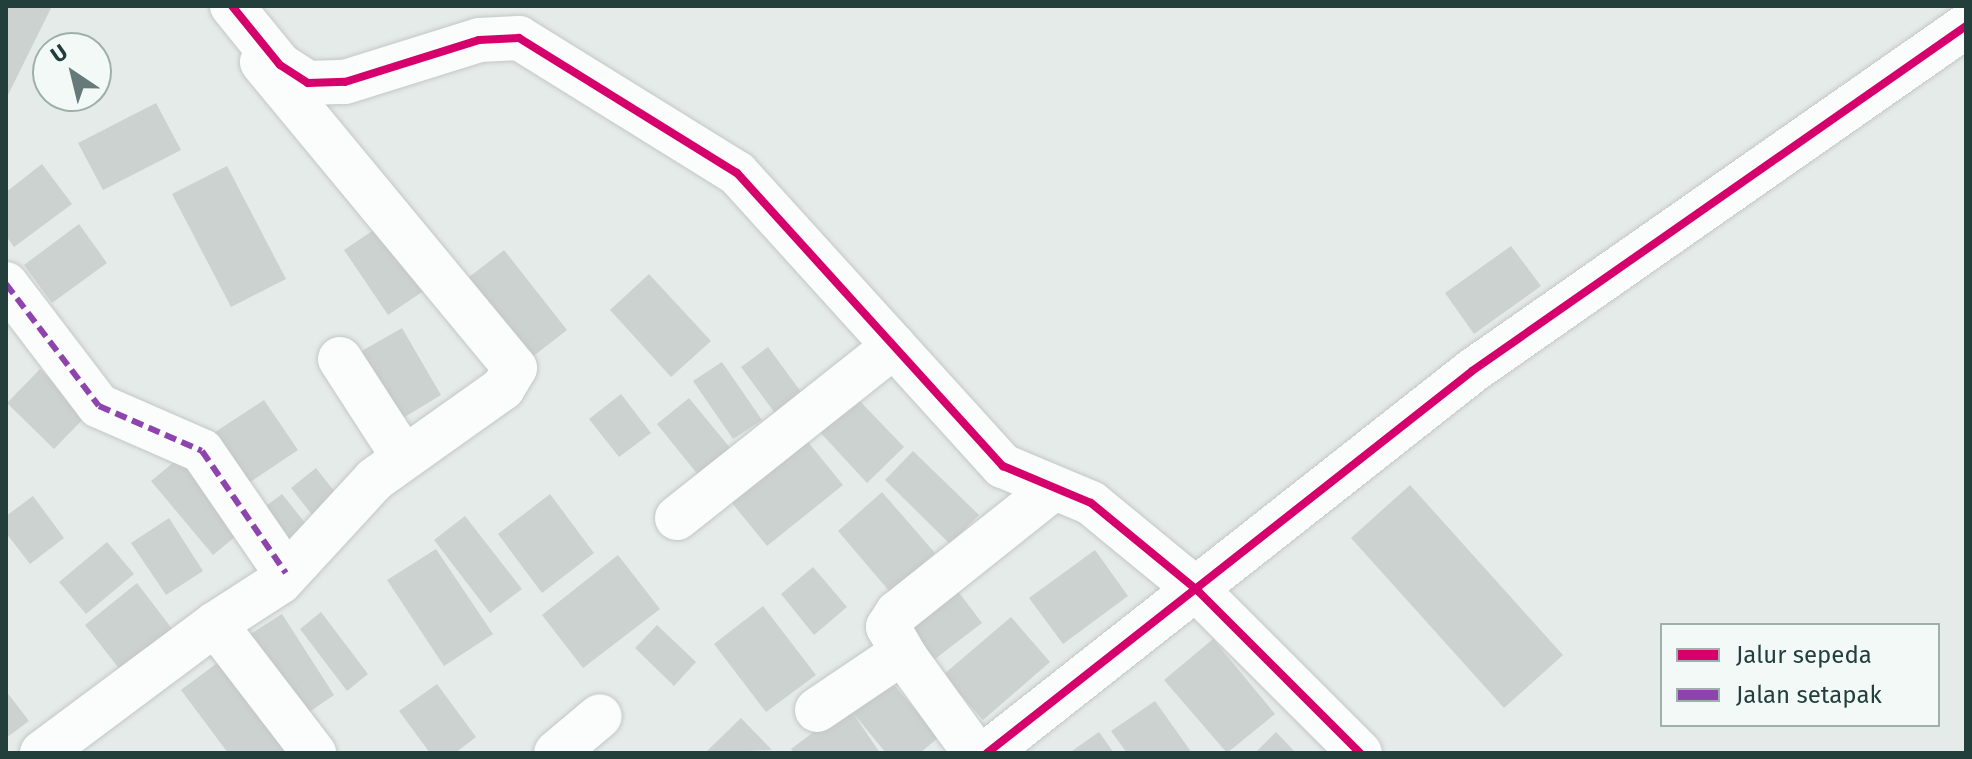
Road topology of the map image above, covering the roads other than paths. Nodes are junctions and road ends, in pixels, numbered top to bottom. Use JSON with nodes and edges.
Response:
{"nodes":[{"id":1,"x":239,"y":16,"type":"edge"},
{"id":2,"x":1966,"y":26,"type":"edge"},
{"id":3,"x":6,"y":284,"type":"edge"},
{"id":4,"x":894,"y":346,"type":"junction"},
{"id":5,"x":340,"y":359,"type":"dead end"},
{"id":6,"x":402,"y":455,"type":"junction"},
{"id":7,"x":1053,"y":489,"type":"junction"},
{"id":8,"x":677,"y":518,"type":"dead end"},
{"id":9,"x":286,"y":573,"type":"junction"},
{"id":10,"x":1198,"y":591,"type":"junction"},
{"id":11,"x":215,"y":624,"type":"junction"},
{"id":12,"x":906,"y":658,"type":"junction"},
{"id":13,"x":817,"y":710,"type":"dead end"},
{"id":14,"x":600,"y":716,"type":"dead end"},
{"id":15,"x":42,"y":753,"type":"edge"},
{"id":16,"x":314,"y":753,"type":"edge"},
{"id":17,"x":556,"y":753,"type":"edge"},
{"id":18,"x":975,"y":753,"type":"edge"},
{"id":19,"x":987,"y":753,"type":"edge"},
{"id":20,"x":1360,"y":753,"type":"edge"}],
"edges":[{"from":1,"to":4,"type":"street"},
{"from":1,"to":6,"type":"street"},
{"from":2,"to":10,"type":"street"},
{"from":3,"to":9,"type":"street"},
{"from":4,"to":7,"type":"street"},
{"from":4,"to":8,"type":"street"},
{"from":5,"to":6,"type":"street"},
{"from":6,"to":9,"type":"street"},
{"from":7,"to":10,"type":"street"},
{"from":7,"to":12,"type":"street"},
{"from":9,"to":11,"type":"street"},
{"from":10,"to":19,"type":"street"},
{"from":10,"to":20,"type":"street"},
{"from":11,"to":15,"type":"street"},
{"from":11,"to":16,"type":"street"},
{"from":12,"to":13,"type":"street"},
{"from":12,"to":18,"type":"street"},
{"from":14,"to":17,"type":"street"}]}
